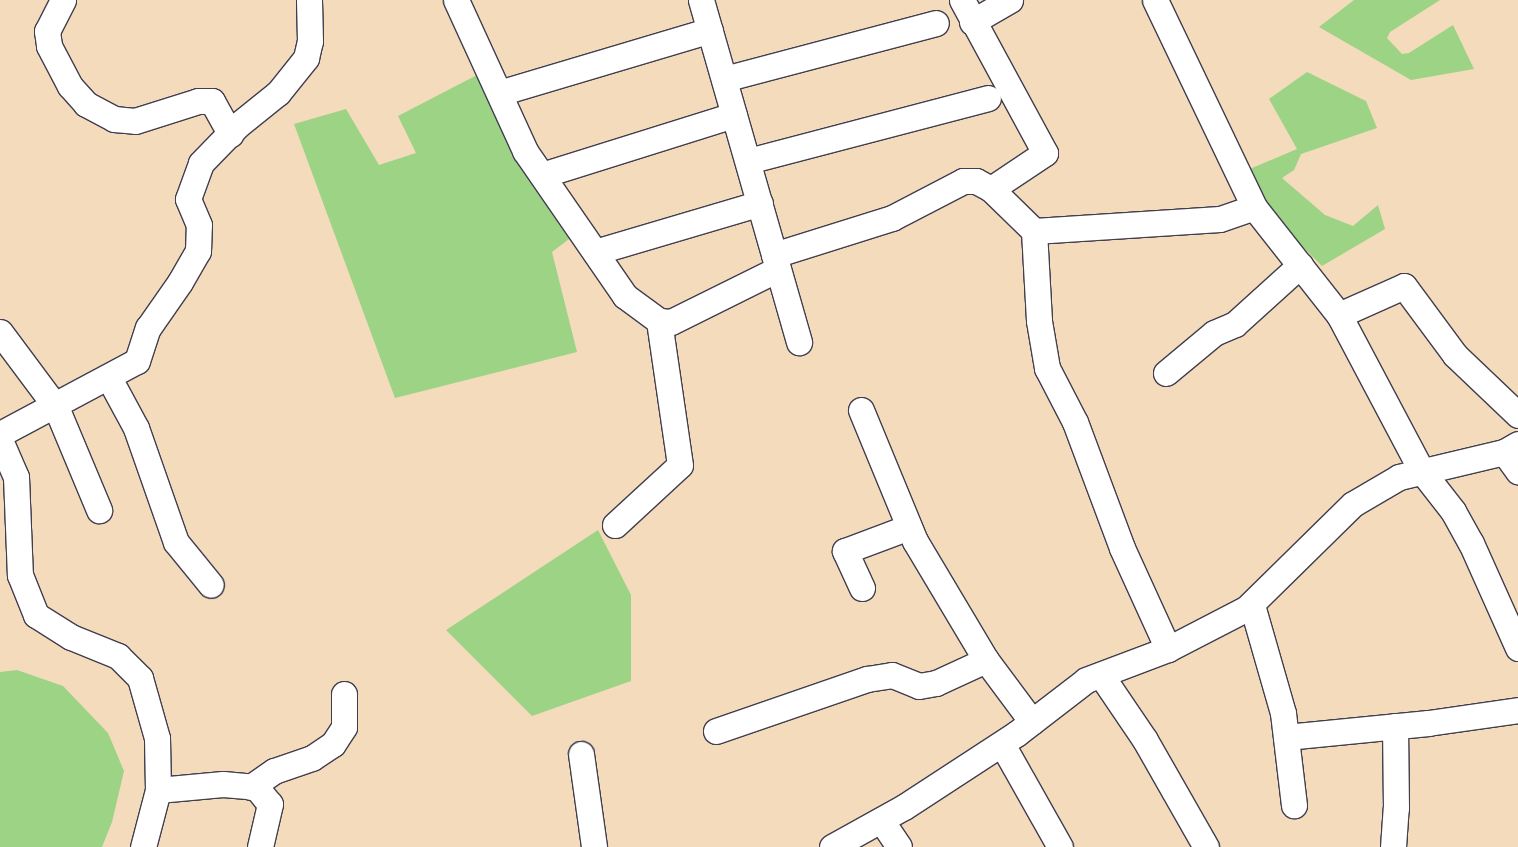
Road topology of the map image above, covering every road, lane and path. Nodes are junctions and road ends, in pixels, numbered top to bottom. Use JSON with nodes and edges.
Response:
{"nodes":[{"id":1,"x":63,"y":0,"type":"edge"},
{"id":2,"x":309,"y":0,"type":"edge"},
{"id":3,"x":701,"y":0,"type":"edge"},
{"id":4,"x":1010,"y":0,"type":"edge"},
{"id":5,"x":1155,"y":0,"type":"edge"},
{"id":6,"x":464,"y":2,"type":"edge"},
{"id":7,"x":967,"y":11,"type":"edge"},
{"id":8,"x":936,"y":23,"type":"dead end"},
{"id":9,"x":710,"y":30,"type":"junction"},
{"id":10,"x":724,"y":79,"type":"junction"},
{"id":11,"x":499,"y":93,"type":"junction"},
{"id":12,"x":988,"y":98,"type":"dead end"},
{"id":13,"x":734,"y":115,"type":"junction"},
{"id":14,"x":230,"y":134,"type":"junction"},
{"id":15,"x":748,"y":162,"type":"junction"},
{"id":16,"x":542,"y":175,"type":"junction"},
{"id":17,"x":991,"y":189,"type":"junction"},
{"id":18,"x":760,"y":203,"type":"junction"},
{"id":19,"x":1254,"y":207,"type":"junction"},
{"id":20,"x":1034,"y":232,"type":"junction"},
{"id":21,"x":594,"y":252,"type":"junction"},
{"id":22,"x":776,"y":262,"type":"junction"},
{"id":23,"x":1300,"y":265,"type":"junction"},
{"id":24,"x":1339,"y":315,"type":"junction"},
{"id":25,"x":659,"y":321,"type":"junction"},
{"id":26,"x":0,"y":332,"type":"edge"},
{"id":27,"x":800,"y":342,"type":"dead end"},
{"id":28,"x":1166,"y":374,"type":"dead end"},
{"id":29,"x":109,"y":378,"type":"junction"},
{"id":30,"x":56,"y":407,"type":"junction"},
{"id":31,"x":861,"y":410,"type":"dead end"},
{"id":32,"x":1518,"y":415,"type":"edge"},
{"id":33,"x":0,"y":434,"type":"edge"},
{"id":34,"x":0,"y":440,"type":"edge"},
{"id":35,"x":1513,"y":456,"type":"edge"},
{"id":36,"x":1421,"y":470,"type":"junction"},
{"id":37,"x":99,"y":510,"type":"dead end"},
{"id":38,"x":615,"y":525,"type":"dead end"},
{"id":39,"x":909,"y":527,"type":"junction"},
{"id":40,"x":211,"y":586,"type":"dead end"},
{"id":41,"x":862,"y":588,"type":"dead end"},
{"id":42,"x":1252,"y":605,"type":"junction"},
{"id":43,"x":1518,"y":648,"type":"edge"},
{"id":44,"x":1168,"y":649,"type":"junction"},
{"id":45,"x":986,"y":660,"type":"junction"},
{"id":46,"x":1101,"y":675,"type":"junction"},
{"id":47,"x":344,"y":694,"type":"dead end"},
{"id":48,"x":1518,"y":710,"type":"edge"},
{"id":49,"x":1032,"y":722,"type":"junction"},
{"id":50,"x":1395,"y":726,"type":"junction"},
{"id":51,"x":716,"y":731,"type":"dead end"},
{"id":52,"x":1286,"y":737,"type":"junction"},
{"id":53,"x":1002,"y":744,"type":"junction"},
{"id":54,"x":580,"y":754,"type":"dead end"},
{"id":55,"x":252,"y":787,"type":"junction"},
{"id":56,"x":158,"y":790,"type":"junction"},
{"id":57,"x":1294,"y":805,"type":"dead end"},
{"id":58,"x":881,"y":820,"type":"junction"},
{"id":59,"x":143,"y":847,"type":"edge"},
{"id":60,"x":260,"y":847,"type":"edge"},
{"id":61,"x":594,"y":847,"type":"edge"},
{"id":62,"x":832,"y":847,"type":"edge"},
{"id":63,"x":899,"y":847,"type":"edge"},
{"id":64,"x":1060,"y":847,"type":"edge"},
{"id":65,"x":1206,"y":847,"type":"edge"},
{"id":66,"x":1392,"y":847,"type":"edge"}],
"edges":[{"from":1,"to":14,"type":"street"},
{"from":2,"to":14,"type":"street"},
{"from":3,"to":9,"type":"street"},
{"from":4,"to":7,"type":"street"},
{"from":5,"to":19,"type":"street"},
{"from":6,"to":11,"type":"street"},
{"from":7,"to":17,"type":"street"},
{"from":8,"to":10,"type":"street"},
{"from":9,"to":10,"type":"street"},
{"from":9,"to":11,"type":"street"},
{"from":10,"to":13,"type":"street"},
{"from":11,"to":16,"type":"street"},
{"from":12,"to":15,"type":"street"},
{"from":13,"to":15,"type":"street"},
{"from":13,"to":16,"type":"street"},
{"from":14,"to":29,"type":"street"},
{"from":15,"to":18,"type":"street"},
{"from":16,"to":21,"type":"street"},
{"from":17,"to":20,"type":"street"},
{"from":17,"to":22,"type":"street"},
{"from":18,"to":21,"type":"street"},
{"from":18,"to":22,"type":"street"},
{"from":19,"to":20,"type":"street"},
{"from":19,"to":23,"type":"street"},
{"from":20,"to":44,"type":"street"},
{"from":21,"to":25,"type":"street"},
{"from":22,"to":25,"type":"street"},
{"from":22,"to":27,"type":"street"},
{"from":23,"to":24,"type":"street"},
{"from":23,"to":28,"type":"street"},
{"from":24,"to":32,"type":"street"},
{"from":24,"to":36,"type":"street"},
{"from":25,"to":38,"type":"street"},
{"from":26,"to":30,"type":"street"},
{"from":29,"to":30,"type":"street"},
{"from":29,"to":40,"type":"street"},
{"from":30,"to":33,"type":"street"},
{"from":30,"to":37,"type":"street"},
{"from":31,"to":39,"type":"street"},
{"from":34,"to":56,"type":"street"},
{"from":35,"to":36,"type":"street"},
{"from":36,"to":42,"type":"street"},
{"from":36,"to":43,"type":"street"},
{"from":39,"to":41,"type":"street"},
{"from":39,"to":45,"type":"street"},
{"from":42,"to":44,"type":"street"},
{"from":42,"to":52,"type":"street"},
{"from":44,"to":46,"type":"street"},
{"from":45,"to":49,"type":"street"},
{"from":45,"to":51,"type":"street"},
{"from":46,"to":49,"type":"street"},
{"from":46,"to":65,"type":"street"},
{"from":47,"to":55,"type":"street"},
{"from":48,"to":50,"type":"street"},
{"from":49,"to":53,"type":"street"},
{"from":50,"to":52,"type":"street"},
{"from":50,"to":66,"type":"street"},
{"from":52,"to":57,"type":"street"},
{"from":53,"to":58,"type":"street"},
{"from":53,"to":64,"type":"street"},
{"from":54,"to":61,"type":"street"},
{"from":55,"to":56,"type":"street"},
{"from":55,"to":60,"type":"street"},
{"from":56,"to":59,"type":"street"},
{"from":58,"to":62,"type":"street"},
{"from":58,"to":63,"type":"street"}]}
